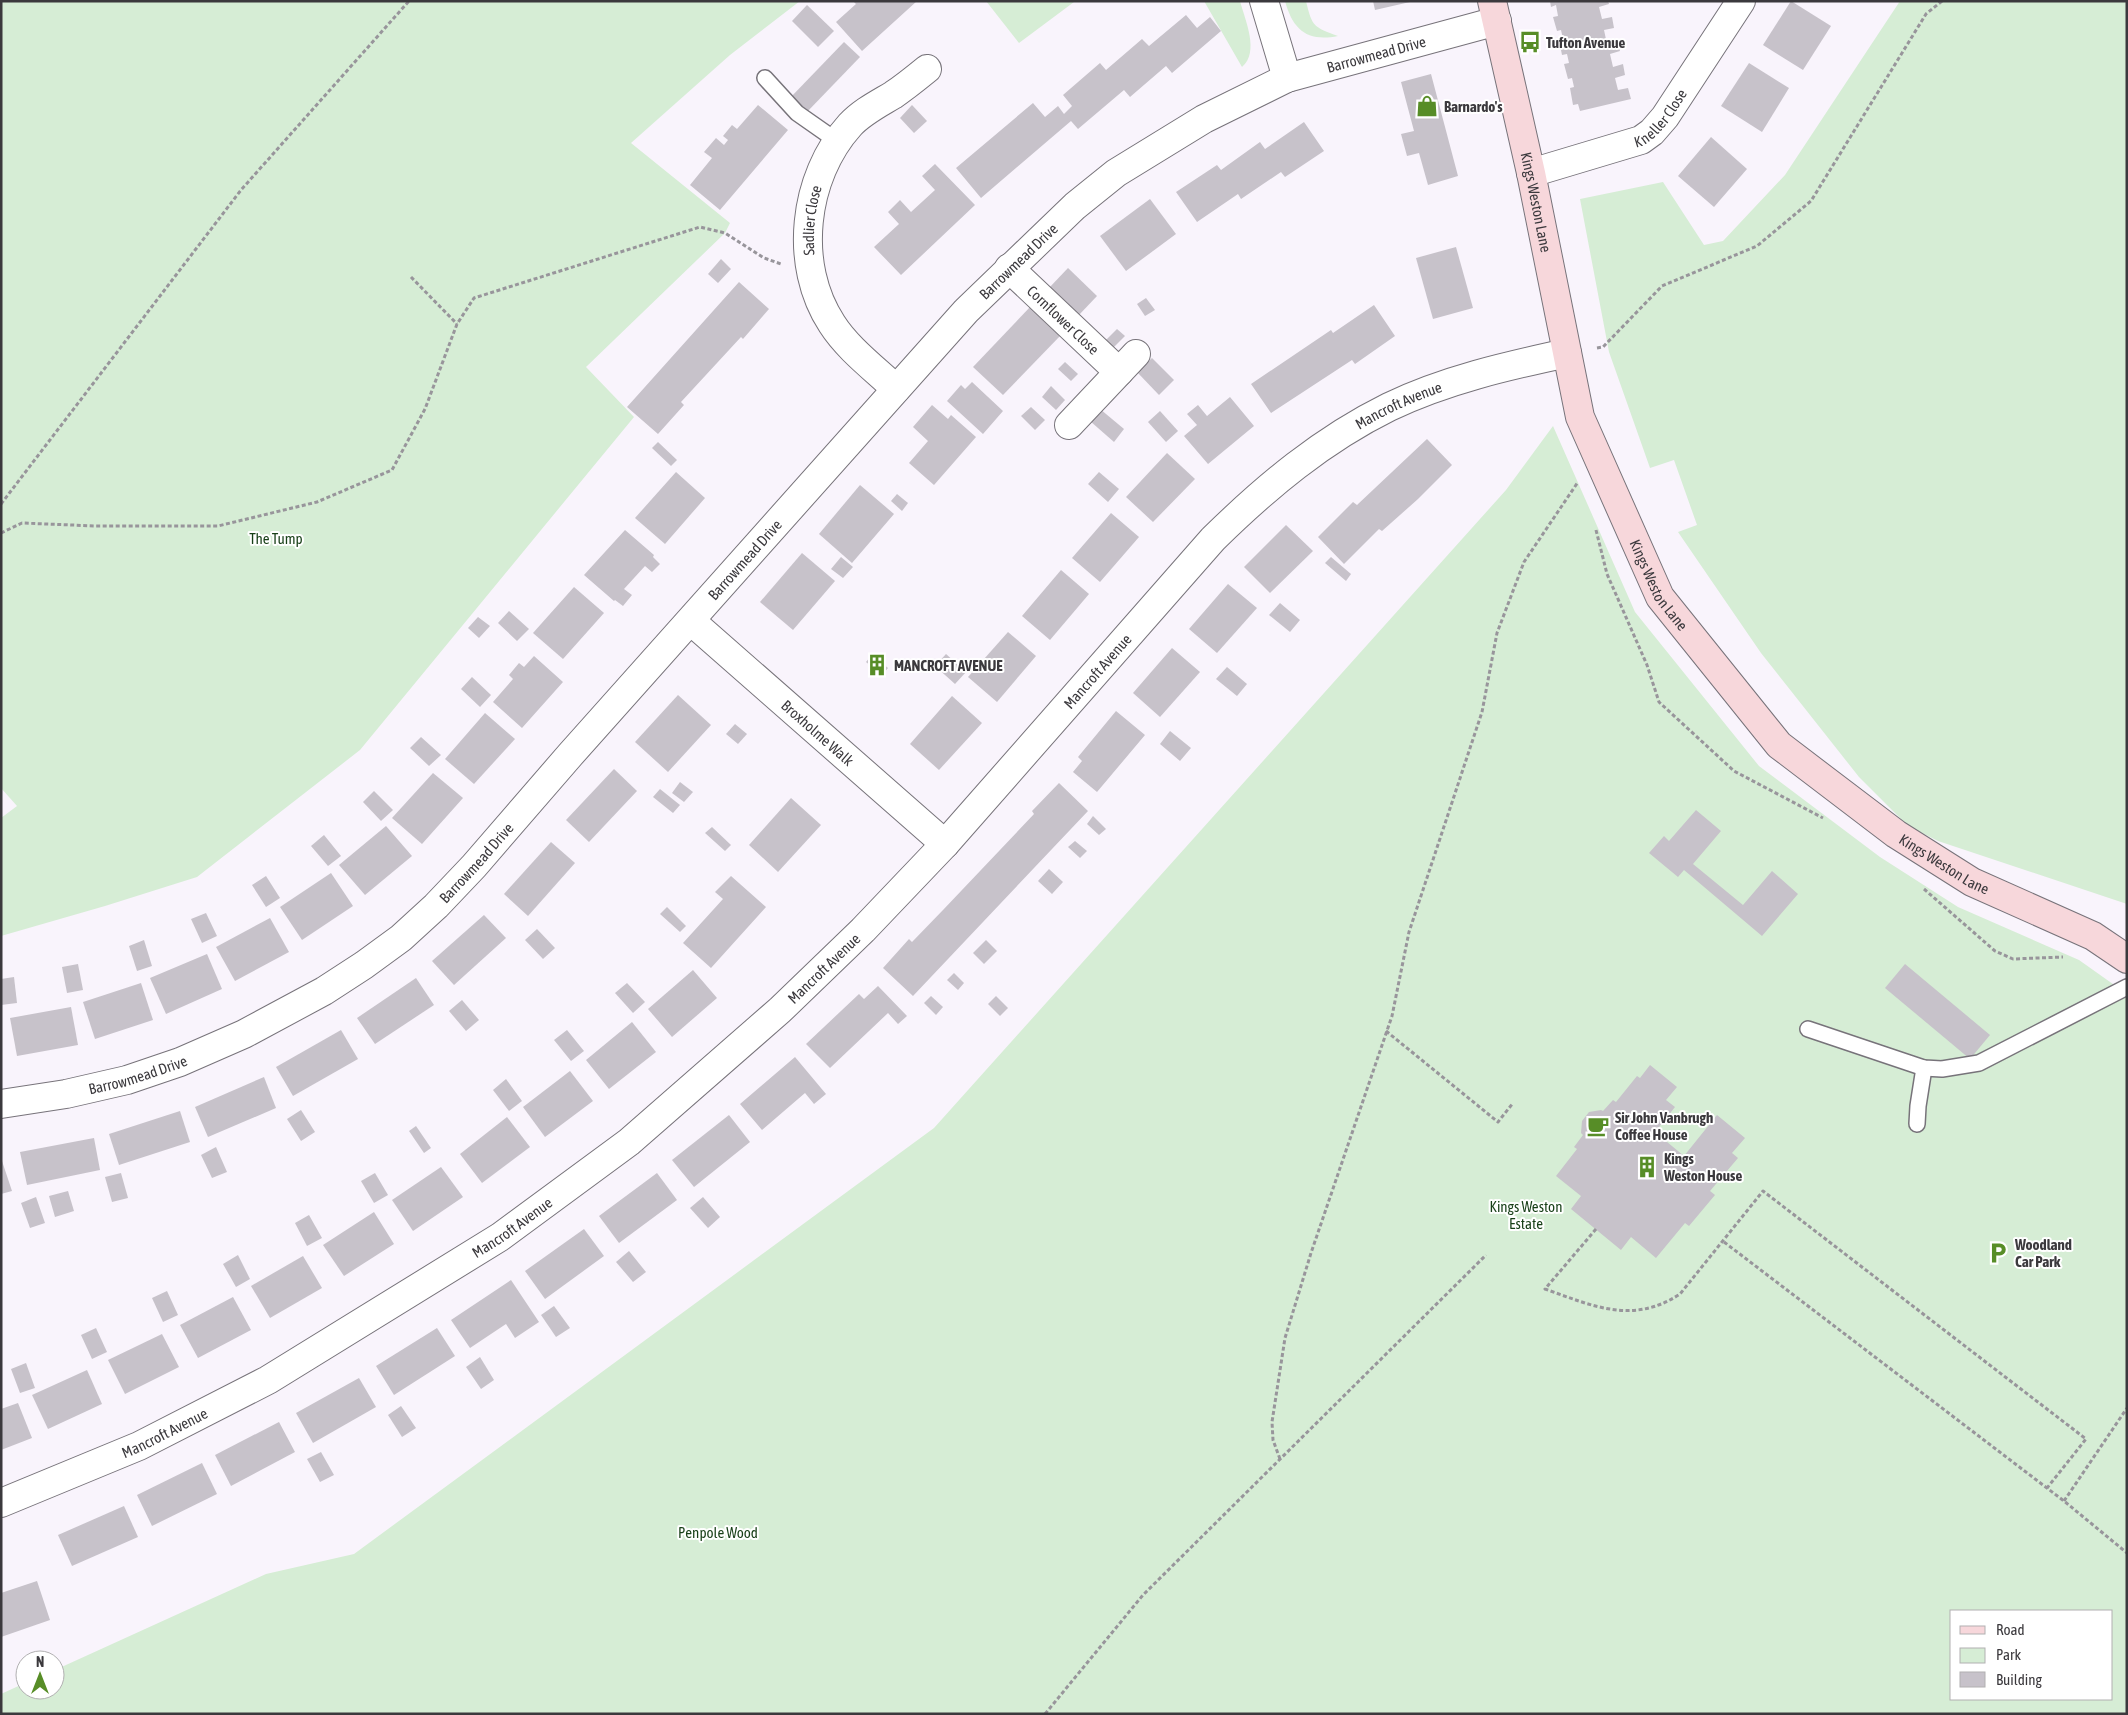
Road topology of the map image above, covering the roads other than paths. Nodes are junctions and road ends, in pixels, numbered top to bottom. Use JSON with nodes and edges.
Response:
{"nodes":[{"id":1,"x":1264,"y":1,"type":"edge"},
{"id":2,"x":1740,"y":1,"type":"edge"},
{"id":3,"x":1494,"y":11,"type":"edge"},
{"id":4,"x":927,"y":69,"type":"dead end"},
{"id":5,"x":765,"y":78,"type":"dead end"},
{"id":6,"x":1287,"y":78,"type":"junction"},
{"id":7,"x":837,"y":141,"type":"junction"},
{"id":8,"x":1531,"y":173,"type":"junction"},
{"id":9,"x":1009,"y":268,"type":"junction"},
{"id":10,"x":1567,"y":353,"type":"junction"},
{"id":11,"x":896,"y":389,"type":"junction"},
{"id":12,"x":1069,"y":424,"type":"dead end"},
{"id":13,"x":691,"y":621,"type":"junction"},
{"id":14,"x":945,"y":844,"type":"junction"},
{"id":15,"x":2127,"y":959,"type":"edge"},
{"id":16,"x":2127,"y":988,"type":"edge"},
{"id":17,"x":1808,"y":1030,"type":"dead end"},
{"id":18,"x":1924,"y":1068,"type":"junction"},
{"id":19,"x":1,"y":1104,"type":"edge"},
{"id":20,"x":1917,"y":1124,"type":"dead end"},
{"id":21,"x":1,"y":1504,"type":"edge"}],
"edges":[{"from":1,"to":6,"type":"street"},
{"from":2,"to":8,"type":"street","name":"Kneller Close"},
{"from":3,"to":6,"type":"street","name":"Barrowmead Drive"},
{"from":3,"to":8,"type":"street","name":"Kings Weston Lane"},
{"from":4,"to":7,"type":"street","name":"Sadlier Close"},
{"from":5,"to":7,"type":"lane"},
{"from":6,"to":9,"type":"street","name":"Barrowmead Drive"},
{"from":7,"to":11,"type":"street","name":"Sadlier Close"},
{"from":8,"to":10,"type":"street","name":"Kings Weston Lane"},
{"from":9,"to":11,"type":"street","name":"Barrowmead Drive"},
{"from":9,"to":12,"type":"street","name":"Cornflower Close"},
{"from":10,"to":14,"type":"street","name":"Mancroft Avenue"},
{"from":10,"to":15,"type":"street","name":"Kings Weston Lane"},
{"from":11,"to":13,"type":"street","name":"Barrowmead Drive"},
{"from":13,"to":14,"type":"street","name":"Broxholme Walk"},
{"from":13,"to":19,"type":"street","name":"Barrowmead Drive"},
{"from":14,"to":21,"type":"street","name":"Mancroft Avenue"},
{"from":16,"to":18,"type":"lane"},
{"from":17,"to":18,"type":"lane"},
{"from":18,"to":20,"type":"lane"}]}
